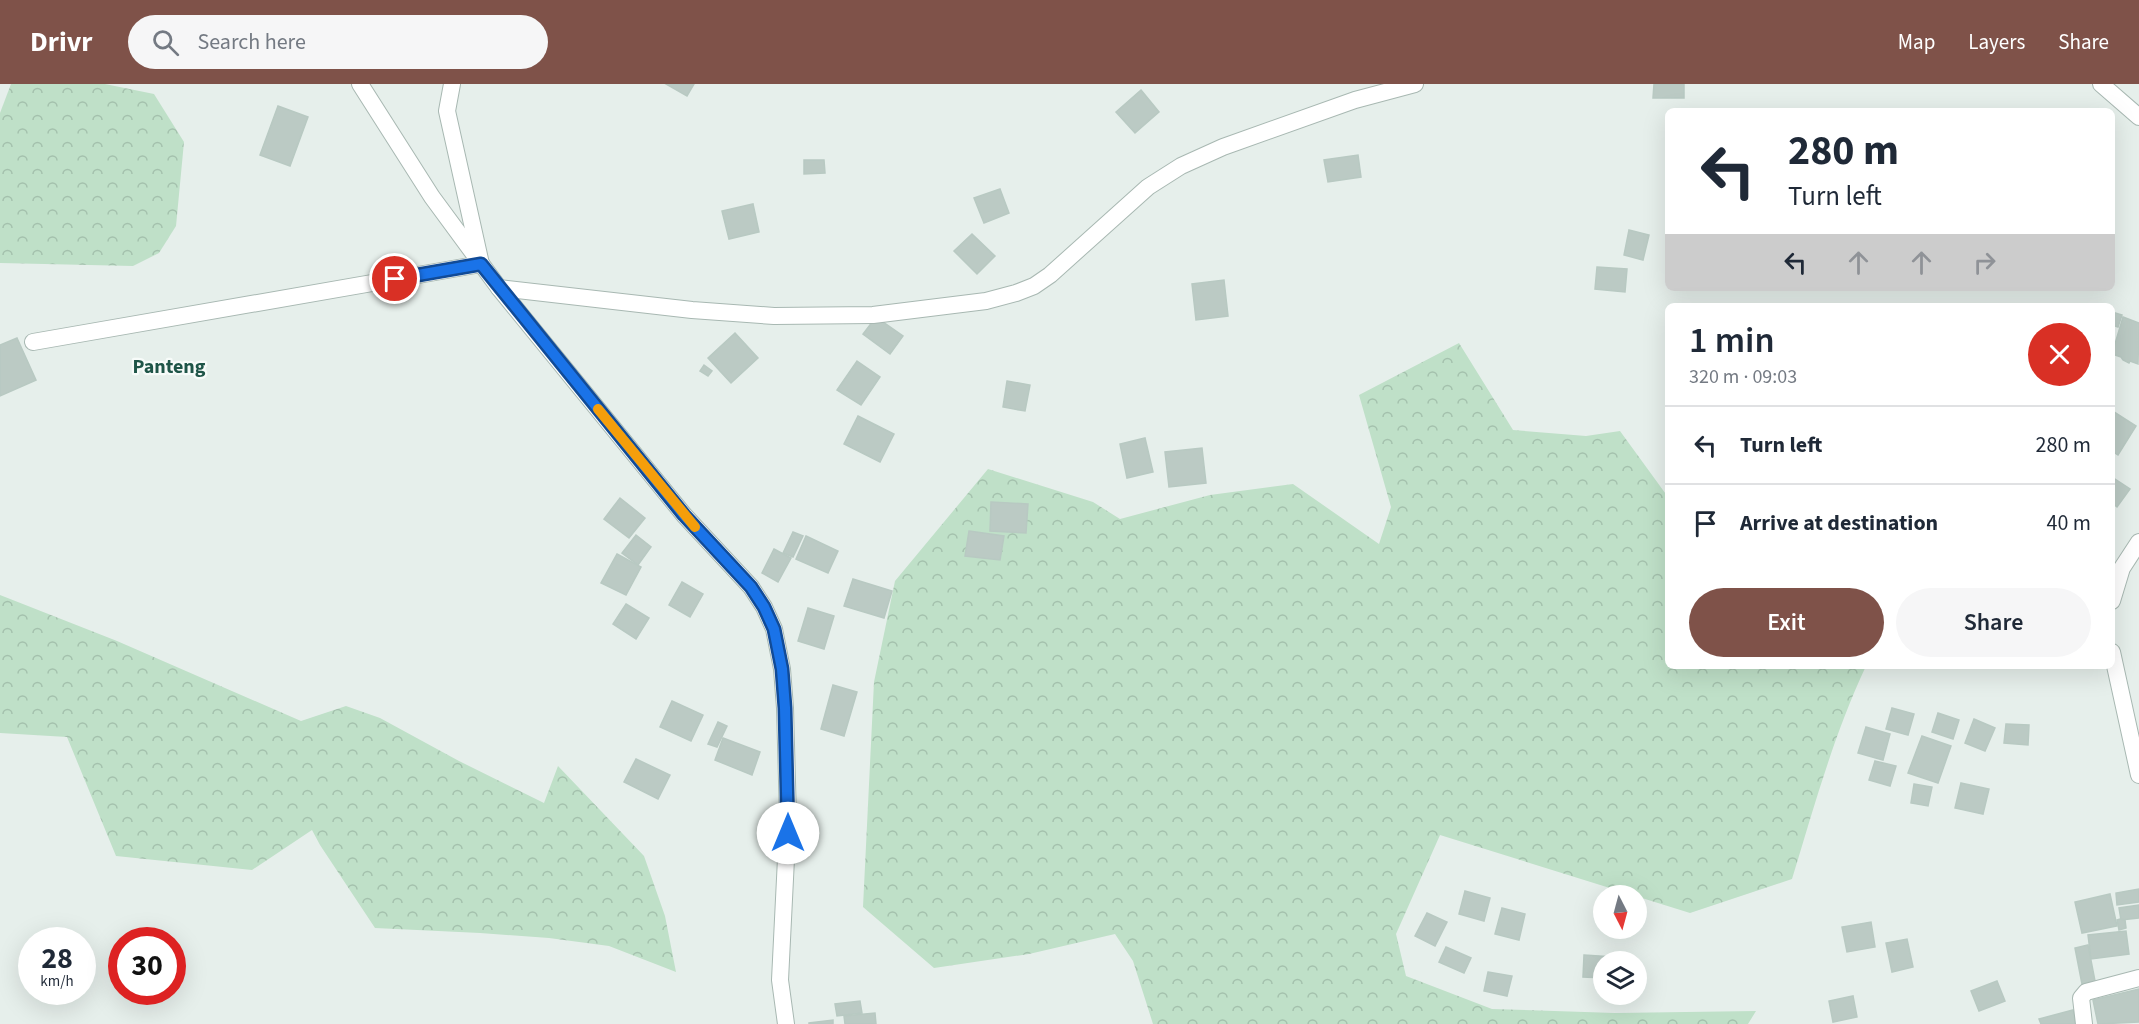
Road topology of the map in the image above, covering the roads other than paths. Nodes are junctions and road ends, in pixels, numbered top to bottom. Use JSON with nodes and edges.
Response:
{"nodes":[{"id":1,"x":360,"y":84,"type":"edge"},
{"id":2,"x":452,"y":84,"type":"edge"},
{"id":3,"x":1415,"y":84,"type":"edge"},
{"id":4,"x":2101,"y":84,"type":"edge"},
{"id":5,"x":2139,"y":117,"type":"edge"},
{"id":6,"x":481,"y":264,"type":"junction"},
{"id":7,"x":499,"y":288,"type":"junction"},
{"id":8,"x":33,"y":342,"type":"dead end"},
{"id":9,"x":2139,"y":542,"type":"edge"},
{"id":10,"x":2115,"y":591,"type":"edge"},
{"id":11,"x":2115,"y":666,"type":"edge"},
{"id":12,"x":2139,"y":775,"type":"edge"},
{"id":13,"x":2139,"y":978,"type":"edge"},
{"id":14,"x":786,"y":1024,"type":"edge"},
{"id":15,"x":2084,"y":1024,"type":"edge"}],
"edges":[{"from":1,"to":6,"type":"street"},
{"from":2,"to":6,"type":"street"},
{"from":3,"to":7,"type":"street"},
{"from":4,"to":5,"type":"street"},
{"from":6,"to":7,"type":"street"},
{"from":6,"to":8,"type":"street"},
{"from":7,"to":14,"type":"street"},
{"from":9,"to":10,"type":"street"},
{"from":11,"to":12,"type":"street"},
{"from":13,"to":15,"type":"street"}]}
